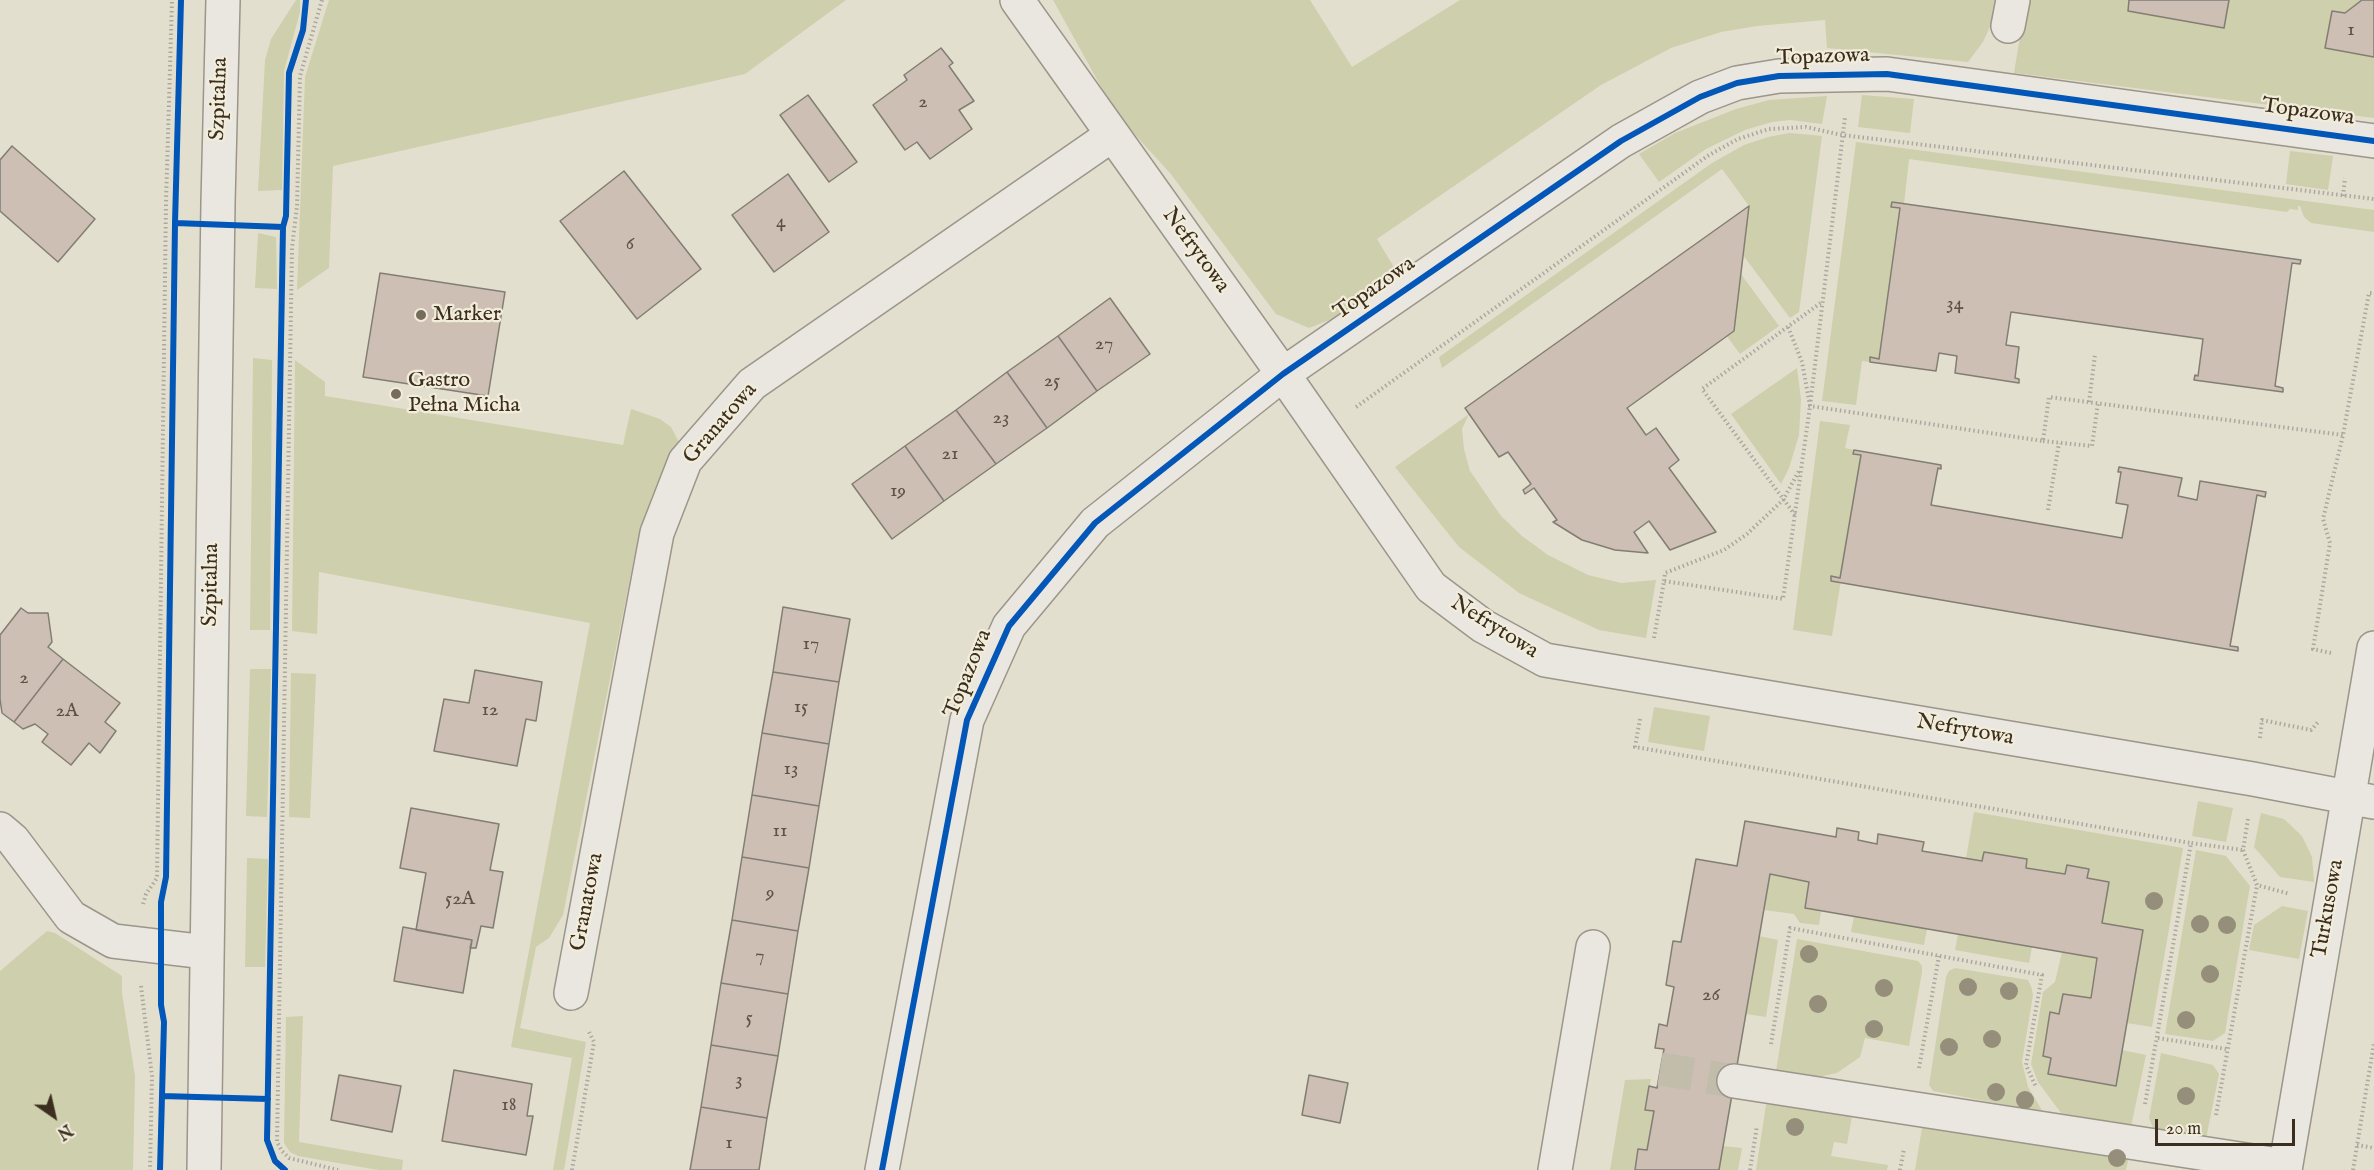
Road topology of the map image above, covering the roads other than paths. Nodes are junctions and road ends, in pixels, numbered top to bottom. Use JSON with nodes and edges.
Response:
{"nodes":[{"id":1,"x":223,"y":0,"type":"edge"},
{"id":2,"x":1017,"y":0,"type":"edge"},
{"id":3,"x":1112,"y":135,"type":"junction"},
{"id":4,"x":2374,"y":141,"type":"edge"},
{"id":5,"x":1283,"y":374,"type":"junction"},
{"id":6,"x":2374,"y":648,"type":"edge"},
{"id":7,"x":2361,"y":800,"type":"edge"},
{"id":8,"x":0,"y":829,"type":"edge"},
{"id":9,"x":1593,"y":947,"type":"dead end"},
{"id":10,"x":206,"y":952,"type":"junction"},
{"id":11,"x":571,"y":993,"type":"road end"},
{"id":12,"x":1749,"y":1083,"type":"tunnel mouth"},
{"id":13,"x":2285,"y":1168,"type":"edge"},
{"id":14,"x":204,"y":1170,"type":"edge"},
{"id":15,"x":882,"y":1170,"type":"edge"},
{"id":16,"x":1555,"y":1170,"type":"edge"}],
"edges":[{"from":1,"to":10,"type":"street","name":"Szpitalna"},
{"from":2,"to":3,"type":"street","name":"Nefrytowa"},
{"from":3,"to":5,"type":"street","name":"Nefrytowa"},
{"from":3,"to":11,"type":"street","name":"Granatowa"},
{"from":4,"to":5,"type":"street","name":"Topazowa"},
{"from":5,"to":7,"type":"street","name":"Nefrytowa"},
{"from":5,"to":15,"type":"street","name":"Topazowa"},
{"from":6,"to":7,"type":"street","name":"Turkusowa"},
{"from":7,"to":13,"type":"street","name":"Turkusowa"},
{"from":8,"to":10,"type":"street"},
{"from":9,"to":16,"type":"street"},
{"from":10,"to":14,"type":"street","name":"Szpitalna"},
{"from":12,"to":13,"type":"street"}]}
